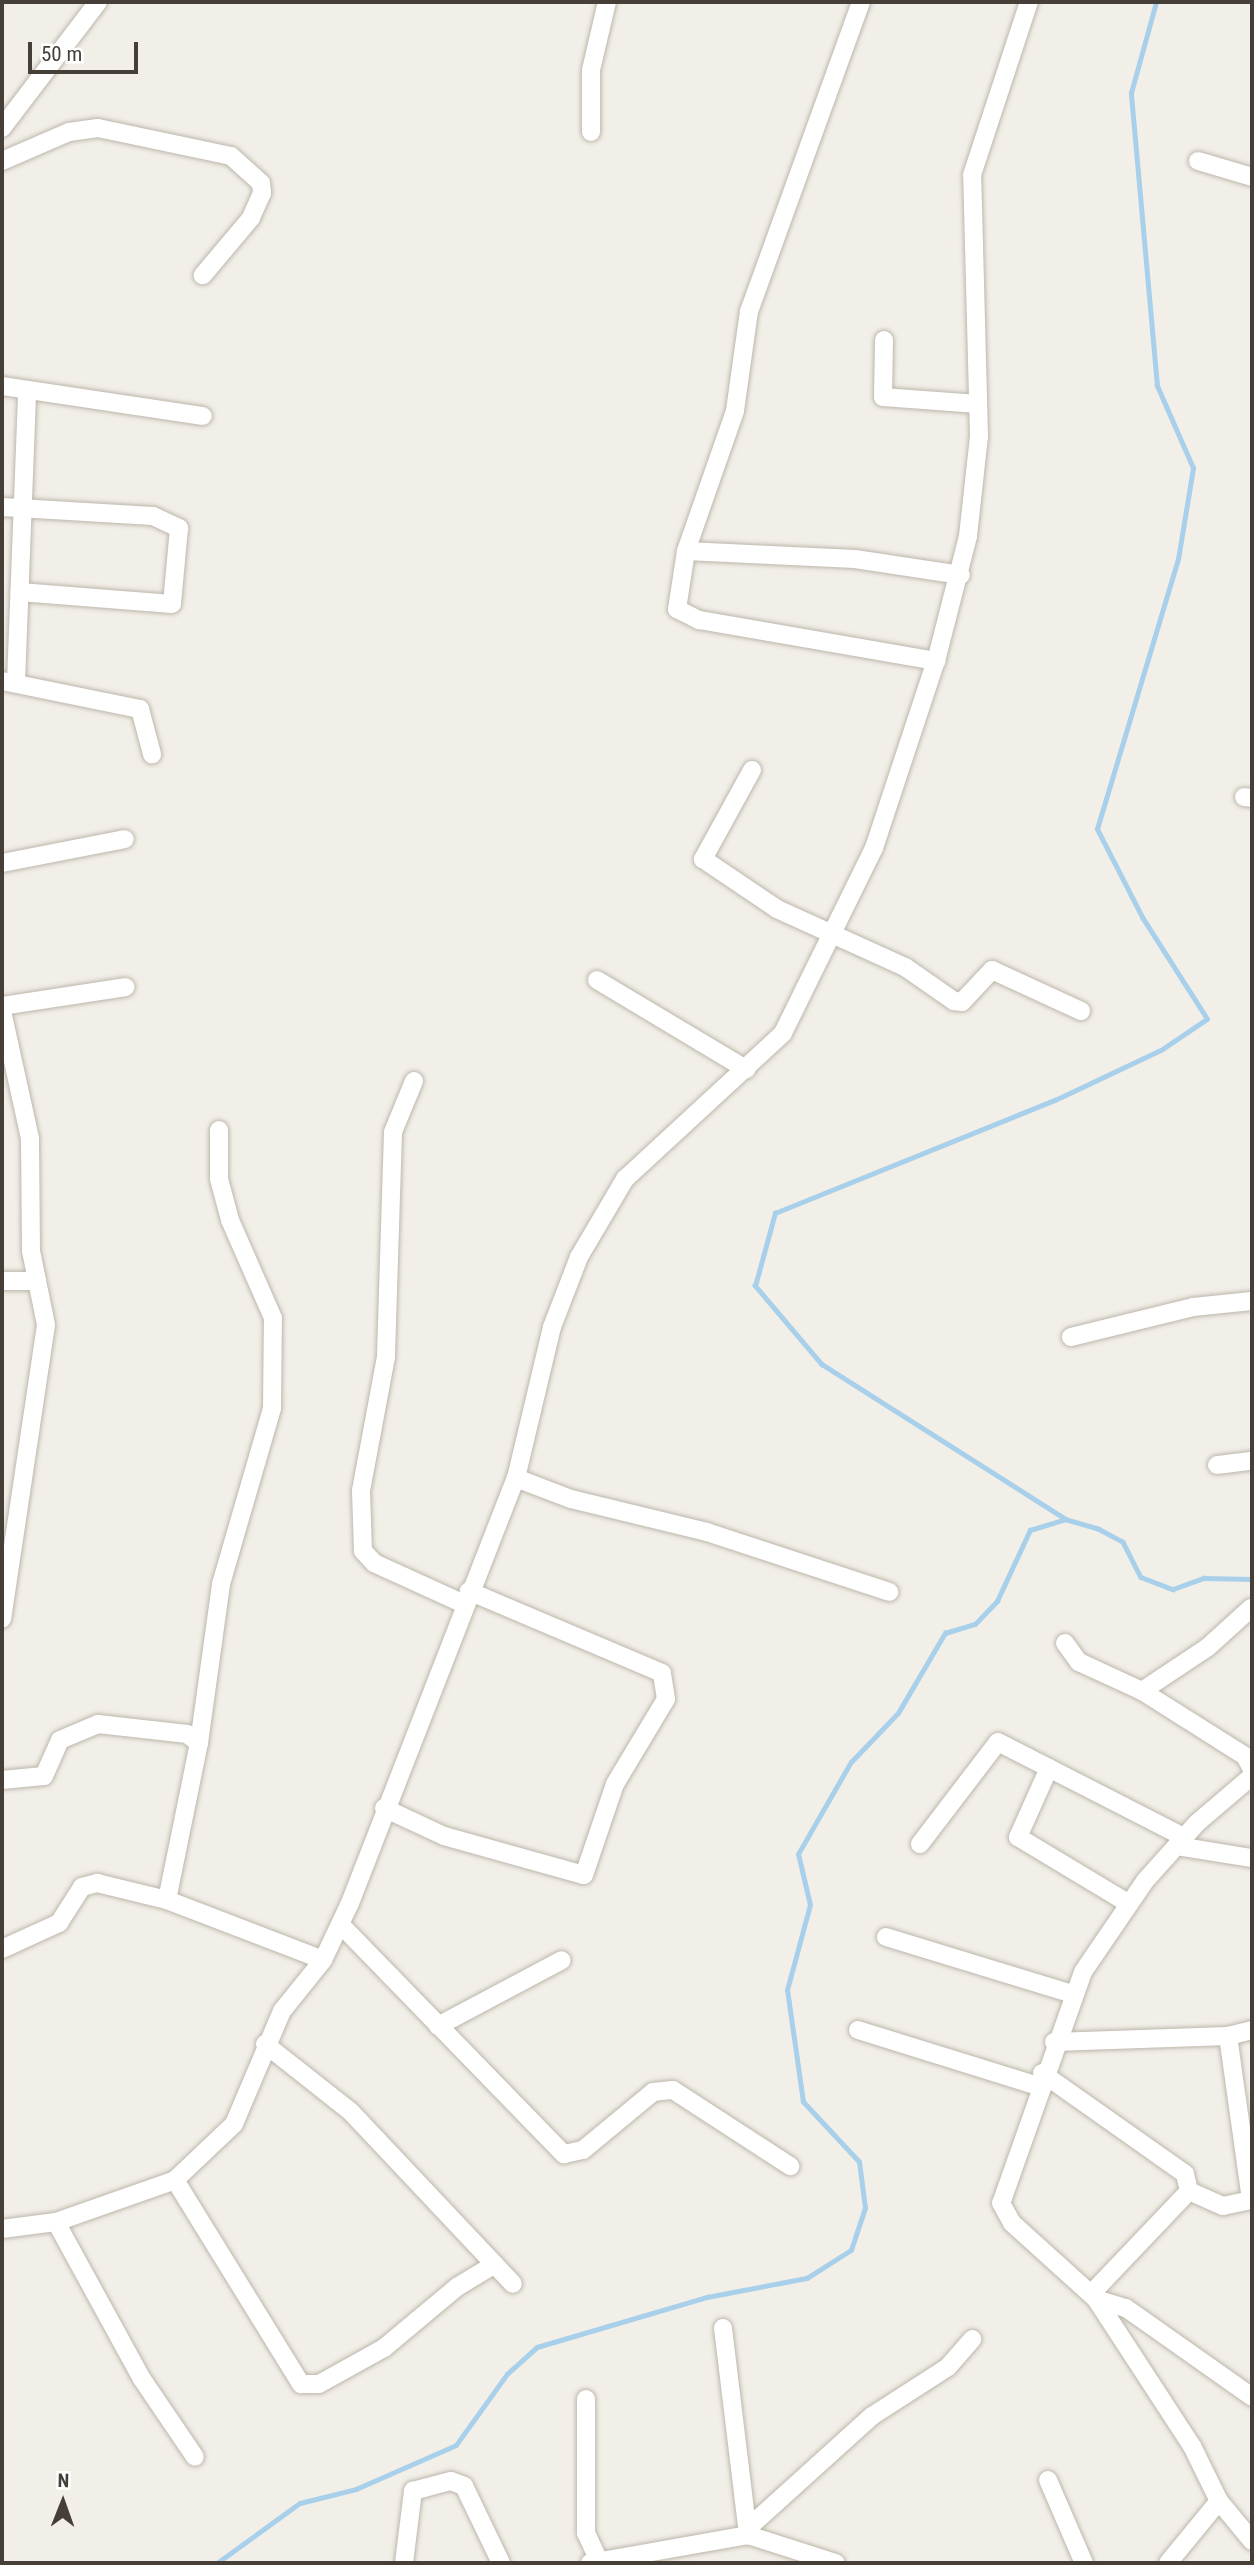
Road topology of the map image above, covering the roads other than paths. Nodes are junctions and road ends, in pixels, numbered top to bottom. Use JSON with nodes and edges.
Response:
{"nodes":[{"id":1,"x":97,"y":2,"type":"edge"},
{"id":2,"x":607,"y":2,"type":"edge"},
{"id":3,"x":861,"y":2,"type":"edge"},
{"id":4,"x":1029,"y":2,"type":"edge"},
{"id":5,"x":2,"y":128,"type":"edge"},
{"id":6,"x":590,"y":132,"type":"dead end"},
{"id":7,"x":2,"y":161,"type":"edge"},
{"id":8,"x":1198,"y":161,"type":"dead end"},
{"id":9,"x":1252,"y":177,"type":"edge"},
{"id":10,"x":203,"y":275,"type":"dead end"},
{"id":11,"x":884,"y":340,"type":"dead end"},
{"id":12,"x":2,"y":386,"type":"edge"},
{"id":13,"x":27,"y":392,"type":"junction"},
{"id":14,"x":978,"y":404,"type":"junction"},
{"id":15,"x":203,"y":416,"type":"dead end"},
{"id":16,"x":2,"y":507,"type":"edge"},
{"id":17,"x":24,"y":510,"type":"junction"},
{"id":18,"x":686,"y":551,"type":"junction"},
{"id":19,"x":961,"y":575,"type":"junction"},
{"id":20,"x":19,"y":592,"type":"junction"},
{"id":21,"x":936,"y":661,"type":"junction"},
{"id":22,"x":9,"y":681,"type":"edge"},
{"id":23,"x":152,"y":754,"type":"dead end"},
{"id":24,"x":752,"y":770,"type":"dead end"},
{"id":25,"x":125,"y":839,"type":"dead end"},
{"id":26,"x":2,"y":863,"type":"edge"},
{"id":27,"x":831,"y":932,"type":"junction"},
{"id":28,"x":597,"y":980,"type":"dead end"},
{"id":29,"x":126,"y":987,"type":"dead end"},
{"id":30,"x":1081,"y":1011,"type":"dead end"},
{"id":31,"x":3,"y":1017,"type":"edge"},
{"id":32,"x":746,"y":1069,"type":"junction"},
{"id":33,"x":414,"y":1081,"type":"dead end"},
{"id":34,"x":219,"y":1130,"type":"dead end"},
{"id":35,"x":2,"y":1281,"type":"edge"},
{"id":36,"x":37,"y":1281,"type":"junction"},
{"id":37,"x":1252,"y":1301,"type":"edge"},
{"id":38,"x":1071,"y":1337,"type":"dead end"},
{"id":39,"x":1252,"y":1461,"type":"edge"},
{"id":40,"x":1217,"y":1465,"type":"dead end"},
{"id":41,"x":516,"y":1478,"type":"junction"},
{"id":42,"x":890,"y":1592,"type":"dead end"},
{"id":43,"x":467,"y":1598,"type":"junction"},
{"id":44,"x":1251,"y":1608,"type":"edge"},
{"id":45,"x":2,"y":1619,"type":"edge"},
{"id":46,"x":1065,"y":1643,"type":"dead end"},
{"id":47,"x":1142,"y":1691,"type":"junction"},
{"id":48,"x":199,"y":1743,"type":"junction"},
{"id":49,"x":1049,"y":1768,"type":"junction"},
{"id":50,"x":1252,"y":1769,"type":"edge"},
{"id":51,"x":1252,"y":1776,"type":"edge"},
{"id":52,"x":2,"y":1780,"type":"edge"},
{"id":53,"x":384,"y":1808,"type":"junction"},
{"id":54,"x":1181,"y":1841,"type":"junction"},
{"id":55,"x":920,"y":1844,"type":"dead end"},
{"id":56,"x":1252,"y":1858,"type":"edge"},
{"id":57,"x":167,"y":1900,"type":"junction"},
{"id":58,"x":1128,"y":1903,"type":"junction"},
{"id":59,"x":341,"y":1925,"type":"junction"},
{"id":60,"x":886,"y":1937,"type":"dead end"},
{"id":61,"x":2,"y":1949,"type":"edge"},
{"id":62,"x":323,"y":1960,"type":"junction"},
{"id":63,"x":562,"y":1960,"type":"dead end"},
{"id":64,"x":1072,"y":1994,"type":"junction"},
{"id":65,"x":438,"y":2026,"type":"junction"},
{"id":66,"x":858,"y":2030,"type":"dead end"},
{"id":67,"x":1252,"y":2030,"type":"edge"},
{"id":68,"x":1227,"y":2036,"type":"junction"},
{"id":69,"x":1054,"y":2042,"type":"junction"},
{"id":70,"x":265,"y":2044,"type":"junction"},
{"id":71,"x":1040,"y":2080,"type":"junction"},
{"id":72,"x":790,"y":2166,"type":"dead end"},
{"id":73,"x":175,"y":2180,"type":"junction"},
{"id":74,"x":1189,"y":2191,"type":"junction"},
{"id":75,"x":1252,"y":2200,"type":"edge"},
{"id":76,"x":56,"y":2222,"type":"junction"},
{"id":77,"x":2,"y":2229,"type":"edge"},
{"id":78,"x":495,"y":2264,"type":"junction"},
{"id":79,"x":513,"y":2284,"type":"dead end"},
{"id":80,"x":1093,"y":2297,"type":"junction"},
{"id":81,"x":723,"y":2328,"type":"dead end"},
{"id":82,"x":972,"y":2339,"type":"dead end"},
{"id":83,"x":1252,"y":2397,"type":"edge"},
{"id":84,"x":586,"y":2399,"type":"dead end"},
{"id":85,"x":195,"y":2457,"type":"dead end"},
{"id":86,"x":1048,"y":2480,"type":"dead end"},
{"id":87,"x":1219,"y":2501,"type":"junction"},
{"id":88,"x":748,"y":2531,"type":"junction"},
{"id":89,"x":1252,"y":2541,"type":"edge"},
{"id":90,"x":810,"y":2557,"type":"edge"},
{"id":91,"x":595,"y":2562,"type":"edge"},
{"id":92,"x":404,"y":2563,"type":"edge"},
{"id":93,"x":501,"y":2563,"type":"edge"},
{"id":94,"x":836,"y":2563,"type":"edge"},
{"id":95,"x":1084,"y":2563,"type":"edge"},
{"id":96,"x":1168,"y":2563,"type":"edge"}],
"edges":[{"from":1,"to":5,"type":"street"},
{"from":2,"to":6,"type":"street"},
{"from":3,"to":18,"type":"street"},
{"from":4,"to":14,"type":"street"},
{"from":7,"to":10,"type":"street"},
{"from":8,"to":9,"type":"street"},
{"from":11,"to":14,"type":"street"},
{"from":12,"to":13,"type":"street"},
{"from":13,"to":15,"type":"street"},
{"from":13,"to":17,"type":"street"},
{"from":14,"to":19,"type":"street"},
{"from":16,"to":17,"type":"street"},
{"from":17,"to":20,"type":"street"},
{"from":17,"to":20,"type":"street"},
{"from":18,"to":19,"type":"street"},
{"from":18,"to":21,"type":"street"},
{"from":19,"to":21,"type":"street"},
{"from":20,"to":22,"type":"street"},
{"from":21,"to":27,"type":"street"},
{"from":22,"to":23,"type":"street"},
{"from":24,"to":27,"type":"street"},
{"from":25,"to":26,"type":"street"},
{"from":27,"to":30,"type":"street"},
{"from":27,"to":32,"type":"street"},
{"from":28,"to":32,"type":"street"},
{"from":29,"to":31,"type":"street"},
{"from":31,"to":36,"type":"street"},
{"from":32,"to":41,"type":"street"},
{"from":33,"to":43,"type":"street"},
{"from":34,"to":48,"type":"street"},
{"from":35,"to":36,"type":"street"},
{"from":36,"to":45,"type":"street"},
{"from":37,"to":38,"type":"street"},
{"from":39,"to":40,"type":"street"},
{"from":41,"to":42,"type":"street"},
{"from":41,"to":43,"type":"street"},
{"from":43,"to":53,"type":"street"},
{"from":43,"to":53,"type":"street"},
{"from":44,"to":47,"type":"street"},
{"from":46,"to":47,"type":"street"},
{"from":47,"to":50,"type":"street"},
{"from":48,"to":52,"type":"street"},
{"from":48,"to":57,"type":"street"},
{"from":49,"to":54,"type":"street"},
{"from":49,"to":55,"type":"street"},
{"from":49,"to":58,"type":"street"},
{"from":51,"to":54,"type":"street"},
{"from":53,"to":59,"type":"street"},
{"from":54,"to":56,"type":"street"},
{"from":54,"to":58,"type":"street"},
{"from":57,"to":61,"type":"street"},
{"from":57,"to":62,"type":"street"},
{"from":58,"to":64,"type":"street"},
{"from":59,"to":62,"type":"street"},
{"from":59,"to":65,"type":"street"},
{"from":60,"to":64,"type":"street"},
{"from":62,"to":70,"type":"street"},
{"from":63,"to":65,"type":"street"},
{"from":64,"to":69,"type":"street"},
{"from":65,"to":72,"type":"street"},
{"from":66,"to":71,"type":"street"},
{"from":67,"to":68,"type":"street"},
{"from":68,"to":69,"type":"street"},
{"from":68,"to":75,"type":"street"},
{"from":69,"to":71,"type":"street"},
{"from":70,"to":73,"type":"street"},
{"from":70,"to":78,"type":"street"},
{"from":71,"to":74,"type":"street"},
{"from":71,"to":80,"type":"street"},
{"from":73,"to":76,"type":"street"},
{"from":73,"to":78,"type":"street"},
{"from":74,"to":75,"type":"street"},
{"from":74,"to":80,"type":"street"},
{"from":76,"to":77,"type":"street"},
{"from":76,"to":85,"type":"street"},
{"from":78,"to":79,"type":"street"},
{"from":80,"to":83,"type":"street"},
{"from":80,"to":87,"type":"street"},
{"from":81,"to":88,"type":"street"},
{"from":82,"to":88,"type":"street"},
{"from":84,"to":91,"type":"street"},
{"from":86,"to":95,"type":"street"},
{"from":87,"to":89,"type":"street"},
{"from":87,"to":96,"type":"street"},
{"from":88,"to":90,"type":"street"},
{"from":88,"to":91,"type":"street"},
{"from":90,"to":94,"type":"street"},
{"from":92,"to":93,"type":"street"}]}
